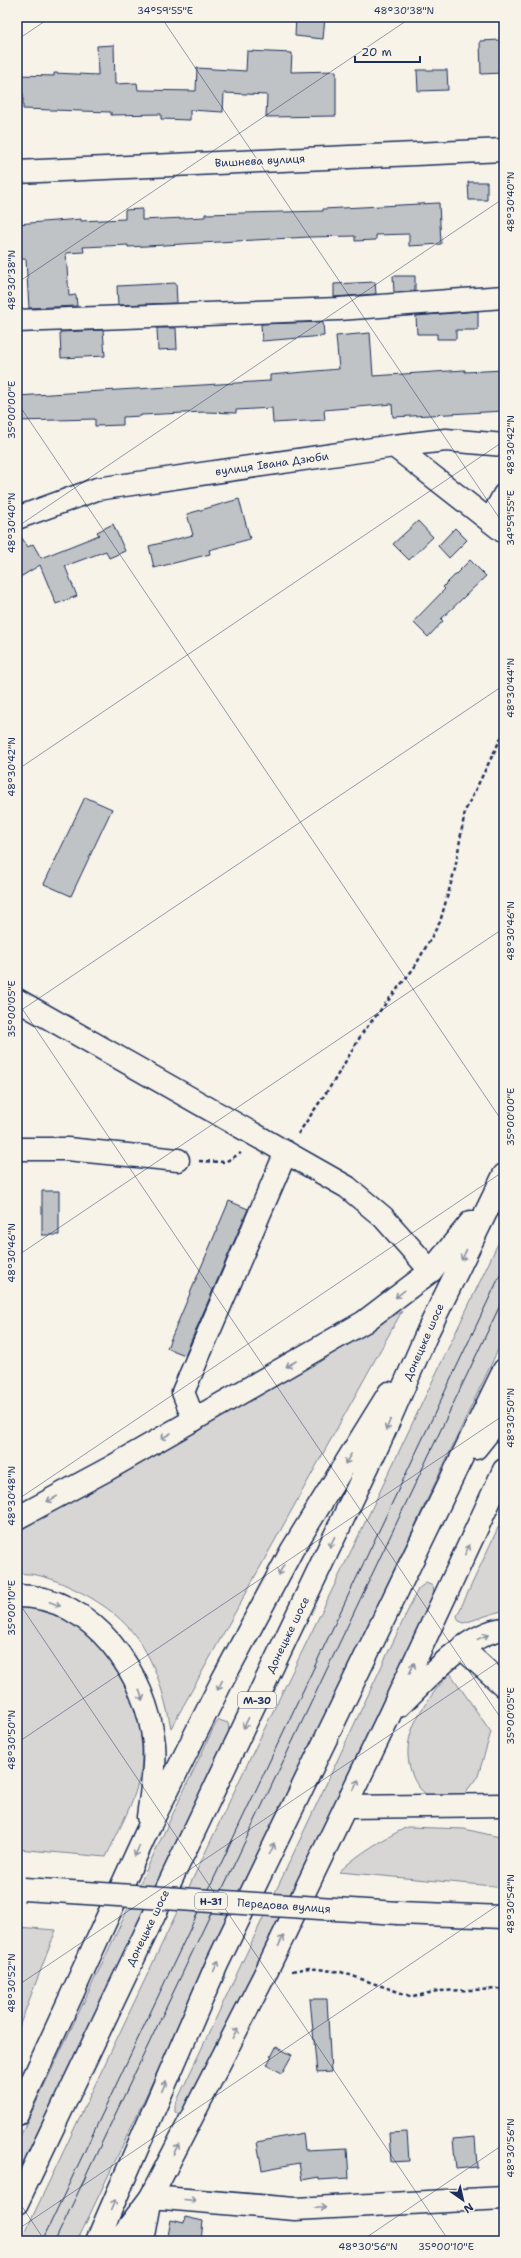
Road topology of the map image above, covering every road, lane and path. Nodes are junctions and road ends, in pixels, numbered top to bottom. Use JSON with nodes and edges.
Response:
{"nodes":[{"id":1,"x":504,"y":150,"type":"edge"},
{"id":2,"x":17,"y":172,"type":"edge"},
{"id":3,"x":504,"y":297,"type":"edge"},
{"id":4,"x":17,"y":321,"type":"edge"},
{"id":5,"x":504,"y":445,"type":"edge"},
{"id":6,"x":394,"y":446,"type":"junction"},
{"id":7,"x":504,"y":495,"type":"edge"},
{"id":8,"x":17,"y":518,"type":"edge"},
{"id":9,"x":497,"y":526,"type":"edge"},
{"id":10,"x":504,"y":732,"type":"edge"},
{"id":11,"x":17,"y":1000,"type":"edge"},
{"id":12,"x":255,"y":1135,"type":"junction"},
{"id":13,"x":17,"y":1149,"type":"edge"},
{"id":14,"x":286,"y":1152,"type":"junction"},
{"id":15,"x":178,"y":1160,"type":"joint"},
{"id":16,"x":504,"y":1174,"type":"edge"},
{"id":17,"x":494,"y":1195,"type":"junction"},
{"id":18,"x":431,"y":1271,"type":"junction"},
{"id":19,"x":428,"y":1331,"type":"junction"},
{"id":20,"x":504,"y":1370,"type":"edge"},
{"id":21,"x":504,"y":1413,"type":"edge"},
{"id":22,"x":194,"y":1420,"type":"junction"},
{"id":23,"x":504,"y":1470,"type":"edge"},
{"id":24,"x":452,"y":1477,"type":"junction"},
{"id":25,"x":17,"y":1518,"type":"edge"},
{"id":26,"x":17,"y":1596,"type":"edge"},
{"id":27,"x":504,"y":1629,"type":"edge"},
{"id":28,"x":462,"y":1648,"type":"junction"},
{"id":29,"x":504,"y":1686,"type":"edge"},
{"id":30,"x":389,"y":1716,"type":"junction"},
{"id":31,"x":504,"y":1805,"type":"edge"},
{"id":32,"x":346,"y":1807,"type":"junction"},
{"id":33,"x":146,"y":1831,"type":"junction"},
{"id":34,"x":20,"y":1889,"type":"edge"},
{"id":35,"x":504,"y":1917,"type":"edge"},
{"id":36,"x":264,"y":1976,"type":"junction"},
{"id":37,"x":504,"y":1989,"type":"edge"},
{"id":38,"x":44,"y":2058,"type":"junction"},
{"id":39,"x":17,"y":2086,"type":"edge"},
{"id":40,"x":17,"y":2114,"type":"edge"},
{"id":41,"x":151,"y":2197,"type":"junction"},
{"id":42,"x":504,"y":2198,"type":"edge"},
{"id":43,"x":17,"y":2203,"type":"edge"},
{"id":44,"x":98,"y":2241,"type":"edge"},
{"id":45,"x":118,"y":2241,"type":"edge"},
{"id":46,"x":143,"y":2241,"type":"edge"}],
"edges":[{"from":1,"to":2,"type":"main road","name":"Вишнева вулиця"},
{"from":3,"to":4,"type":"main road"},
{"from":5,"to":6,"type":"main road","name":"вулиця Івана Дзюби"},
{"from":6,"to":8,"type":"main road","name":"вулиця Івана Дзюби"},
{"from":6,"to":9,"type":"main road"},
{"from":7,"to":9,"type":"main road"},
{"from":10,"to":14,"type":"path"},
{"from":11,"to":12,"type":"main road"},
{"from":12,"to":14,"type":"main road"},
{"from":12,"to":15,"type":"path"},
{"from":13,"to":15,"type":"main road"},
{"from":14,"to":18,"type":"main road"},
{"from":14,"to":22,"type":"main road"},
{"from":16,"to":17,"type":"main road","name":"Донецьке шосе","number":"М-30"},
{"from":17,"to":18,"type":"main road"},
{"from":17,"to":19,"type":"main road","name":"Донецьке шосе","number":"М-30","one_way":true},
{"from":18,"to":22,"type":"main road","one_way":true},
{"from":19,"to":33,"type":"main road","one_way":true},
{"from":19,"to":43,"type":"main road","name":"Донецьке шосе","number":"М-30","one_way":true},
{"from":20,"to":24,"type":"main road"},
{"from":21,"to":24,"type":"main road"},
{"from":22,"to":25,"type":"main road","one_way":true},
{"from":30,"to":23,"type":"main road","one_way":true},
{"from":44,"to":24,"type":"main road","one_way":true},
{"from":26,"to":33,"type":"main road","one_way":true},
{"from":28,"to":27,"type":"main road","one_way":true},
{"from":28,"to":29,"type":"main road"},
{"from":28,"to":30,"type":"main road"},
{"from":32,"to":30,"type":"main road","one_way":true},
{"from":31,"to":32,"type":"main road"},
{"from":36,"to":32,"type":"main road","one_way":true},
{"from":33,"to":38,"type":"main road","one_way":true},
{"from":34,"to":35,"type":"main road","name":"Передова вулиця","number":"Н-31","bridge":true},
{"from":36,"to":37,"type":"path"},
{"from":41,"to":36,"type":"main road","one_way":true},
{"from":38,"to":39,"type":"main road"},
{"from":38,"to":40,"type":"main road"},
{"from":41,"to":42,"type":"main road","one_way":true},
{"from":41,"to":45,"type":"main road"},
{"from":41,"to":46,"type":"main road"}]}
